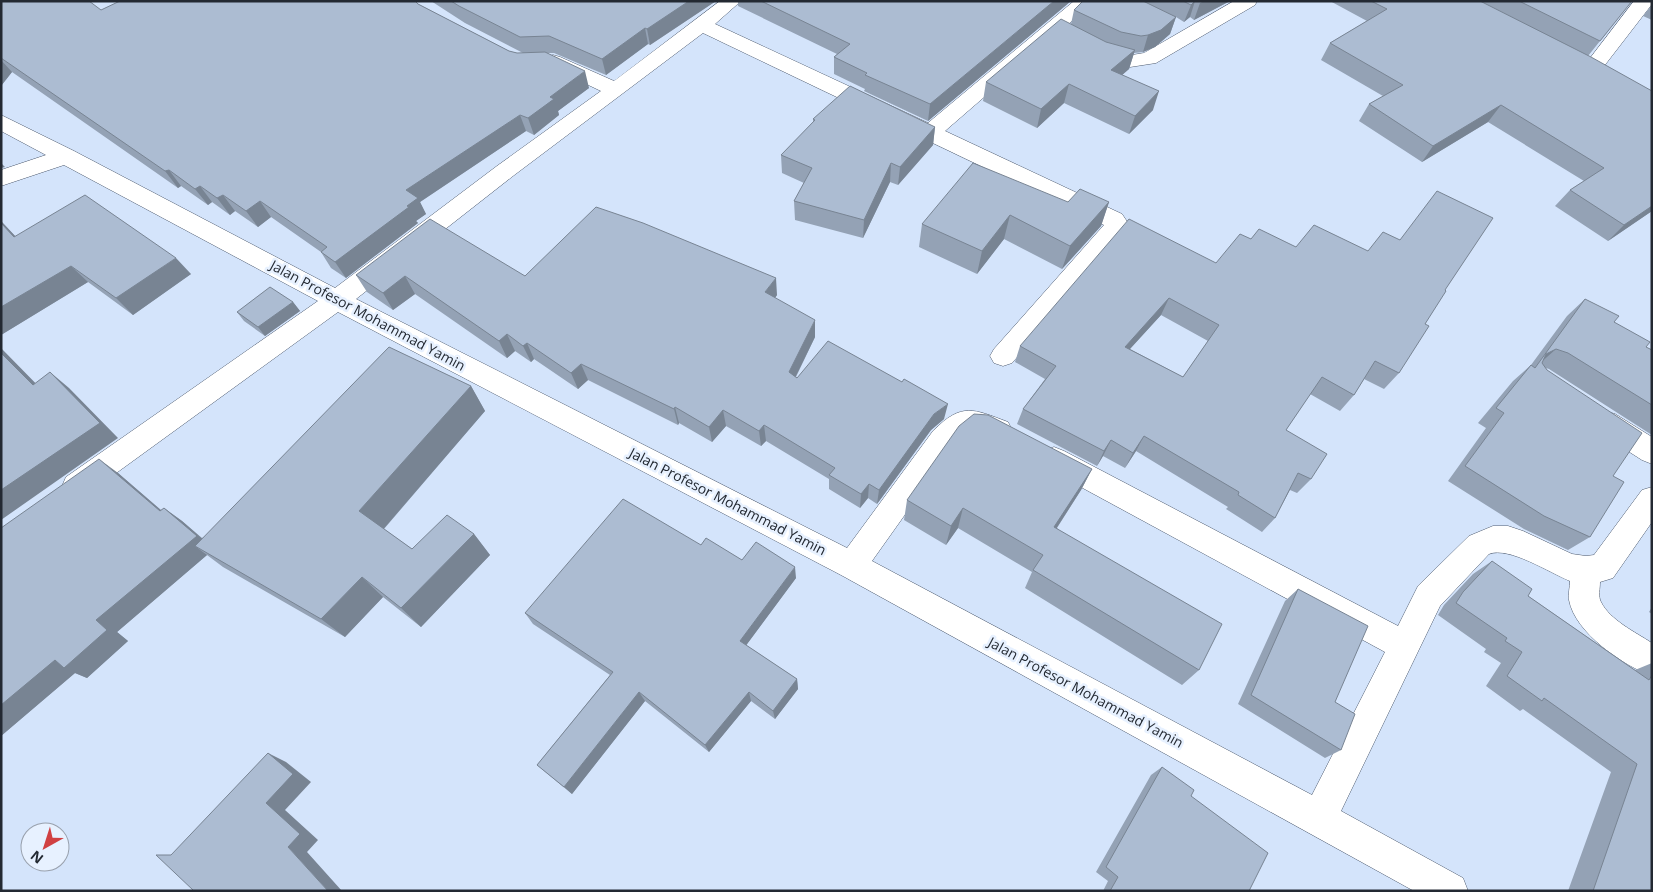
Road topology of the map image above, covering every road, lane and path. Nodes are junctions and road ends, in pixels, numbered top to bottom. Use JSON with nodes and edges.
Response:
{"nodes":[{"id":1,"x":732,"y":1,"type":"edge"},
{"id":2,"x":1086,"y":1,"type":"edge"},
{"id":3,"x":1248,"y":1,"type":"edge"},
{"id":4,"x":1644,"y":1,"type":"edge"},
{"id":5,"x":702,"y":25,"type":"junction"},
{"id":6,"x":1175,"y":26,"type":"edge"},
{"id":7,"x":1067,"y":34,"type":"junction"},
{"id":8,"x":1192,"y":35,"type":"junction"},
{"id":9,"x":538,"y":62,"type":"edge"},
{"id":10,"x":1591,"y":70,"type":"edge"},
{"id":11,"x":616,"y":90,"type":"junction"},
{"id":12,"x":1,"y":122,"type":"edge"},
{"id":13,"x":930,"y":132,"type":"junction"},
{"id":14,"x":66,"y":156,"type":"junction"},
{"id":15,"x":1,"y":178,"type":"edge"},
{"id":16,"x":337,"y":300,"type":"junction"},
{"id":17,"x":1003,"y":356,"type":"dead end"},
{"id":18,"x":1588,"y":410,"type":"edge"},
{"id":19,"x":1652,"y":452,"type":"edge"},
{"id":20,"x":57,"y":499,"type":"edge"},
{"id":21,"x":1652,"y":499,"type":"edge"},
{"id":22,"x":852,"y":565,"type":"junction"},
{"id":23,"x":1586,"y":571,"type":"junction"},
{"id":24,"x":1405,"y":646,"type":"junction"},
{"id":25,"x":1652,"y":660,"type":"edge"},
{"id":26,"x":1319,"y":818,"type":"junction"},
{"id":27,"x":1450,"y":891,"type":"edge"}],
"edges":[{"from":1,"to":5,"type":"street"},
{"from":2,"to":7,"type":"street"},
{"from":3,"to":8,"type":"street"},
{"from":4,"to":10,"type":"street"},
{"from":5,"to":11,"type":"street"},
{"from":5,"to":13,"type":"street"},
{"from":6,"to":8,"type":"street"},
{"from":7,"to":8,"type":"street"},
{"from":7,"to":13,"type":"street"},
{"from":9,"to":11,"type":"street"},
{"from":11,"to":16,"type":"street"},
{"from":12,"to":14,"type":"street","name":"Jalan Profesor Mohammad Yamin"},
{"from":13,"to":17,"type":"street"},
{"from":14,"to":15,"type":"street"},
{"from":14,"to":16,"type":"street","name":"Jalan Profesor Mohammad Yamin"},
{"from":16,"to":20,"type":"street"},
{"from":16,"to":22,"type":"street","name":"Jalan Profesor Mohammad Yamin"},
{"from":18,"to":19,"type":"street"},
{"from":21,"to":23,"type":"street"},
{"from":22,"to":24,"type":"street"},
{"from":22,"to":26,"type":"street","name":"Jalan Profesor Mohammad Yamin"},
{"from":23,"to":24,"type":"street"},
{"from":23,"to":25,"type":"street"},
{"from":24,"to":26,"type":"street"},
{"from":26,"to":27,"type":"street","name":"Jalan Profesor Mohammad Yamin"}]}
